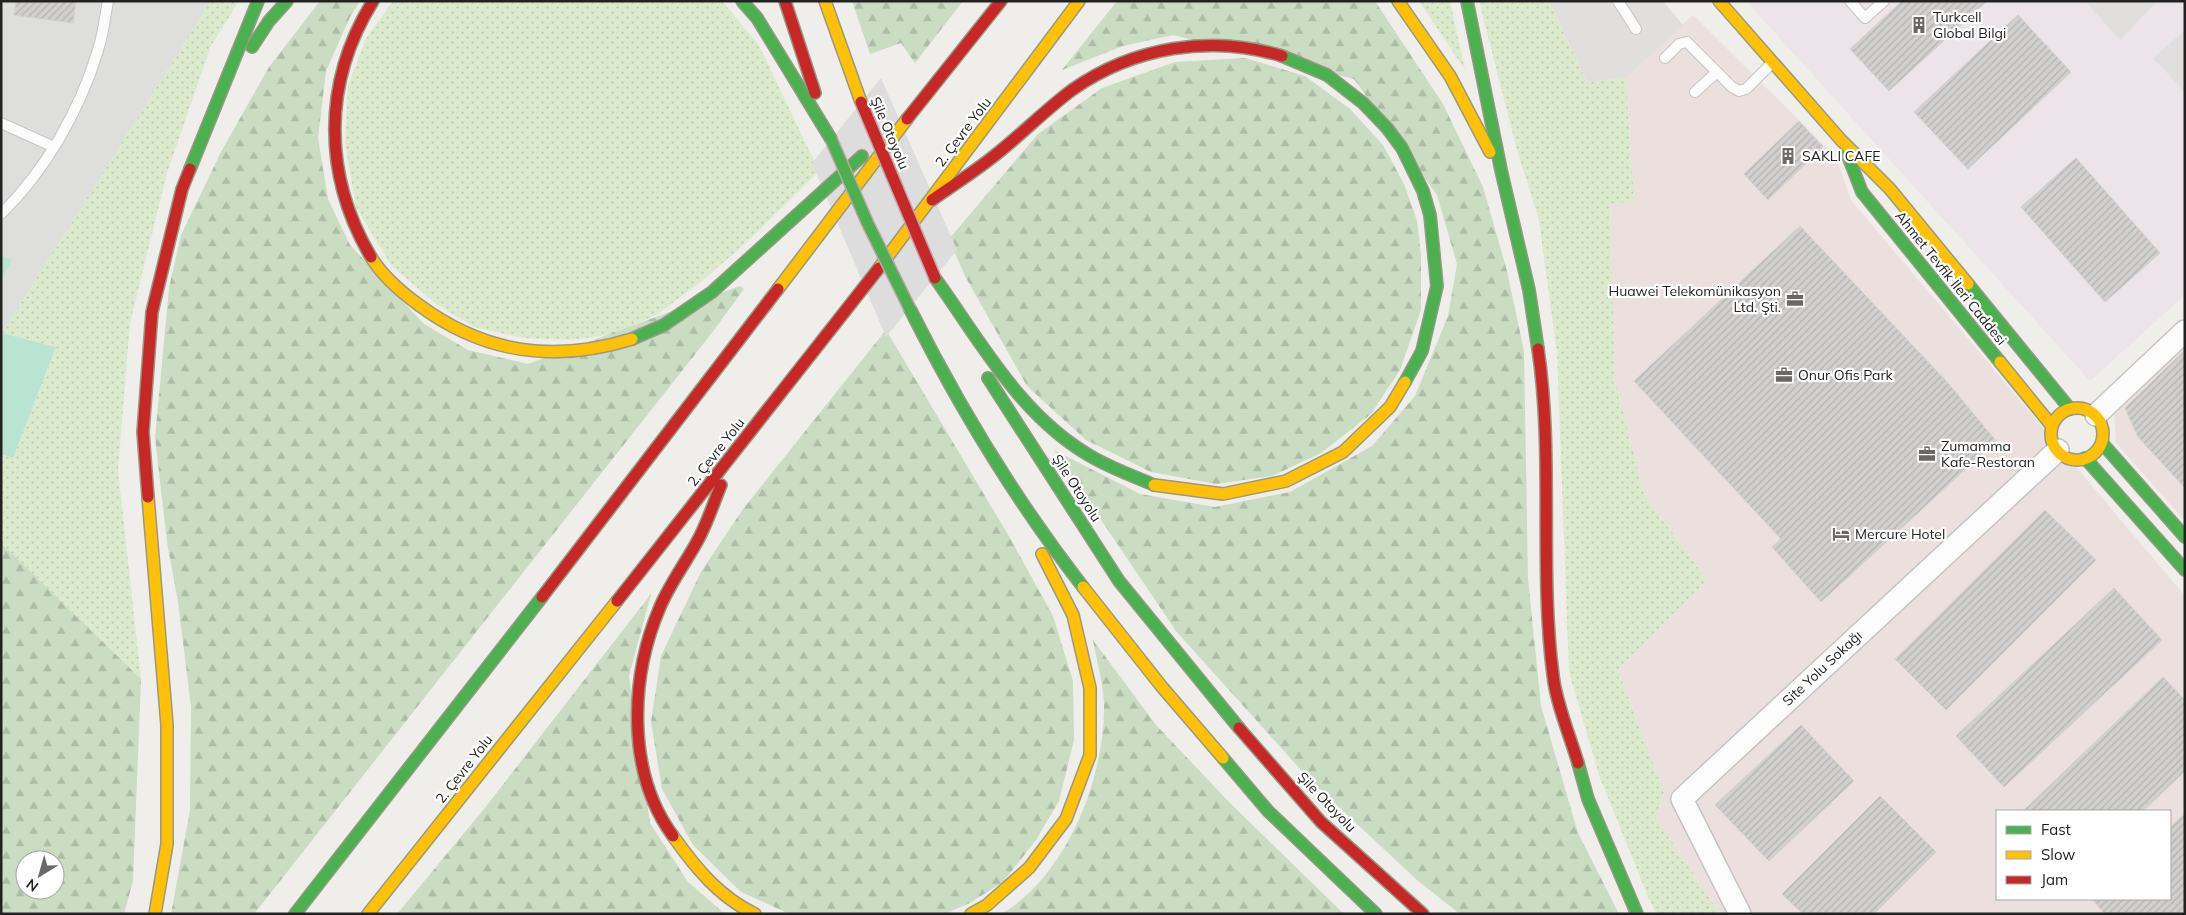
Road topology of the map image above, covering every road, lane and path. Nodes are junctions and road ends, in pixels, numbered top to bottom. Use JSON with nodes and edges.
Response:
{"nodes":[{"id":1,"x":108,"y":1,"type":"edge"},
{"id":2,"x":258,"y":1,"type":"edge"},
{"id":3,"x":287,"y":1,"type":"edge"},
{"id":4,"x":373,"y":1,"type":"edge"},
{"id":5,"x":742,"y":1,"type":"edge"},
{"id":6,"x":785,"y":1,"type":"edge"},
{"id":7,"x":825,"y":1,"type":"edge"},
{"id":8,"x":1001,"y":1,"type":"edge"},
{"id":9,"x":1079,"y":1,"type":"edge"},
{"id":10,"x":1398,"y":1,"type":"edge"},
{"id":11,"x":1467,"y":1,"type":"edge"},
{"id":12,"x":1618,"y":1,"type":"edge"},
{"id":13,"x":1719,"y":1,"type":"edge"},
{"id":14,"x":1850,"y":1,"type":"edge"},
{"id":15,"x":1884,"y":1,"type":"edge"},
{"id":16,"x":1636,"y":30,"type":"dead end"},
{"id":17,"x":1665,"y":58,"type":"dead end"},
{"id":18,"x":1773,"y":62,"type":"junction"},
{"id":19,"x":1717,"y":72,"type":"junction"},
{"id":20,"x":1695,"y":92,"type":"dead end"},
{"id":21,"x":219,"y":96,"type":"junction"},
{"id":22,"x":916,"y":108,"type":"junction"},
{"id":23,"x":1,"y":123,"type":"edge"},
{"id":24,"x":831,"y":139,"type":"junction"},
{"id":25,"x":1842,"y":140,"type":"junction"},
{"id":26,"x":54,"y":147,"type":"junction"},
{"id":27,"x":1501,"y":170,"type":"junction"},
{"id":28,"x":932,"y":200,"type":"junction"},
{"id":29,"x":1,"y":214,"type":"edge"},
{"id":30,"x":935,"y":278,"type":"junction"},
{"id":31,"x":2185,"y":331,"type":"edge"},
{"id":32,"x":968,"y":347,"type":"dead end"},
{"id":33,"x":979,"y":364,"type":"dead end"},
{"id":34,"x":2070,"y":409,"type":"junction"},
{"id":35,"x":2096,"y":415,"type":"junction"},
{"id":36,"x":2052,"y":426,"type":"junction"},
{"id":37,"x":2102,"y":443,"type":"junction"},
{"id":38,"x":2058,"y":450,"type":"junction"},
{"id":39,"x":732,"y":456,"type":"junction"},
{"id":40,"x":2085,"y":458,"type":"junction"},
{"id":41,"x":1007,"y":483,"type":"junction"},
{"id":42,"x":2185,"y":536,"type":"edge"},
{"id":43,"x":2185,"y":570,"type":"edge"},
{"id":44,"x":155,"y":914,"type":"edge"},
{"id":45,"x":295,"y":914,"type":"edge"},
{"id":46,"x":368,"y":914,"type":"edge"},
{"id":47,"x":754,"y":914,"type":"edge"},
{"id":48,"x":971,"y":914,"type":"edge"},
{"id":49,"x":1376,"y":914,"type":"edge"},
{"id":50,"x":1423,"y":914,"type":"edge"},
{"id":51,"x":1637,"y":914,"type":"edge"},
{"id":52,"x":1740,"y":914,"type":"edge"}],
"edges":[{"from":1,"to":26,"type":"lane"},
{"from":2,"to":21,"type":"main road"},
{"from":3,"to":21,"type":"main road"},
{"from":4,"to":22,"type":"main road"},
{"from":5,"to":24,"type":"main road"},
{"from":6,"to":24,"type":"main road"},
{"from":7,"to":30,"type":"main road","name":"Şile Otoyolu","bridge":true},
{"from":8,"to":22,"type":"main road"},
{"from":9,"to":28,"type":"main road","name":"2. Çevre Yolu"},
{"from":10,"to":27,"type":"main road"},
{"from":11,"to":27,"type":"main road"},
{"from":12,"to":16,"type":"lane"},
{"from":13,"to":18,"type":"main road","name":"Ahmet Tevfik İleri Caddesi"},
{"from":14,"to":15,"type":"lane"},
{"from":17,"to":19,"type":"lane"},
{"from":18,"to":19,"type":"lane"},
{"from":18,"to":25,"type":"main road","name":"Ahmet Tevfik İleri Caddesi"},
{"from":19,"to":20,"type":"lane"},
{"from":21,"to":44,"type":"main road"},
{"from":22,"to":45,"type":"main road"},
{"from":23,"to":26,"type":"lane"},
{"from":24,"to":41,"type":"main road","bridge":true},
{"from":25,"to":34,"type":"main road","name":"Ahmet Tevfik İleri Caddesi"},
{"from":25,"to":36,"type":"main road","name":"Ahmet Tevfik İleri Caddesi"},
{"from":26,"to":29,"type":"lane"},
{"from":27,"to":51,"type":"main road"},
{"from":28,"to":30,"type":"main road"},
{"from":28,"to":39,"type":"main road","name":"2. Çevre Yolu"},
{"from":30,"to":32,"type":"main road","name":"Şile Otoyolu"},
{"from":31,"to":35,"type":"street"},
{"from":33,"to":50,"type":"main road","name":"Şile Otoyolu"},
{"from":34,"to":35,"type":"main road"},
{"from":34,"to":36,"type":"main road"},
{"from":35,"to":37,"type":"main road"},
{"from":36,"to":38,"type":"main road"},
{"from":37,"to":40,"type":"main road"},
{"from":37,"to":42,"type":"main road"},
{"from":38,"to":40,"type":"main road"},
{"from":38,"to":52,"type":"street","name":"Site Yolu Sokağı"},
{"from":39,"to":46,"type":"main road","name":"2. Çevre Yolu"},
{"from":39,"to":47,"type":"main road"},
{"from":40,"to":43,"type":"main road"},
{"from":41,"to":48,"type":"main road"},
{"from":41,"to":49,"type":"main road"}]}
